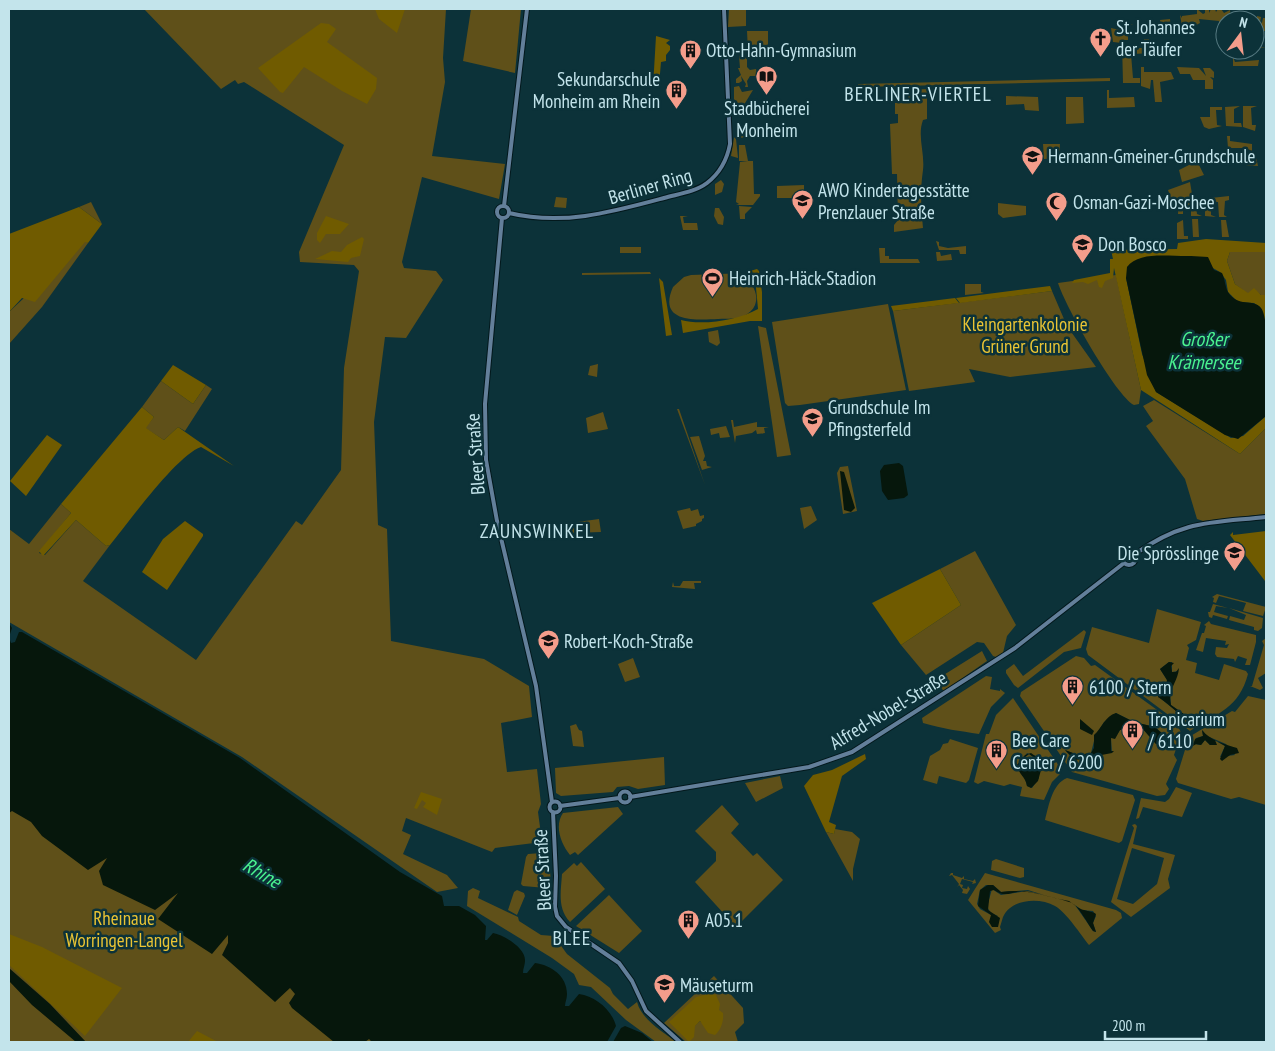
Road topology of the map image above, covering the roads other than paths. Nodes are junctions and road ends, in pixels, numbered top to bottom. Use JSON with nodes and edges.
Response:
{"nodes":[{"id":1,"x":527,"y":9,"type":"edge"},
{"id":2,"x":724,"y":9,"type":"edge"},
{"id":3,"x":504,"y":206,"type":"junction"},
{"id":4,"x":509,"y":213,"type":"junction"},
{"id":5,"x":502,"y":218,"type":"junction"},
{"id":6,"x":1266,"y":517,"type":"edge"},
{"id":7,"x":1135,"y":554,"type":"junction"},
{"id":8,"x":1124,"y":563,"type":"junction"},
{"id":9,"x":630,"y":796,"type":"junction"},
{"id":10,"x":619,"y":798,"type":"junction"},
{"id":11,"x":552,"y":802,"type":"junction"},
{"id":12,"x":560,"y":806,"type":"junction"},
{"id":13,"x":553,"y":812,"type":"junction"},
{"id":14,"x":680,"y":1042,"type":"edge"}],
"edges":[{"from":1,"to":3,"type":"street"},
{"from":2,"to":4,"type":"street","name":"Berliner Ring"},
{"from":3,"to":4,"type":"street"},
{"from":3,"to":5,"type":"street"},
{"from":4,"to":5,"type":"street"},
{"from":5,"to":11,"type":"street","name":"Bleer Straße"},
{"from":6,"to":7,"type":"street","name":"Alfred-Nobel-Straße"},
{"from":7,"to":8,"type":"street","name":"Alfred-Nobel-Straße"},
{"from":7,"to":8,"type":"street","name":"Alfred-Nobel-Straße"},
{"from":8,"to":9,"type":"street","name":"Alfred-Nobel-Straße"},
{"from":9,"to":10,"type":"street"},
{"from":9,"to":10,"type":"street"},
{"from":10,"to":12,"type":"street"},
{"from":11,"to":12,"type":"street"},
{"from":11,"to":13,"type":"street"},
{"from":12,"to":13,"type":"street"},
{"from":13,"to":14,"type":"street","name":"Bleer Straße"}]}
